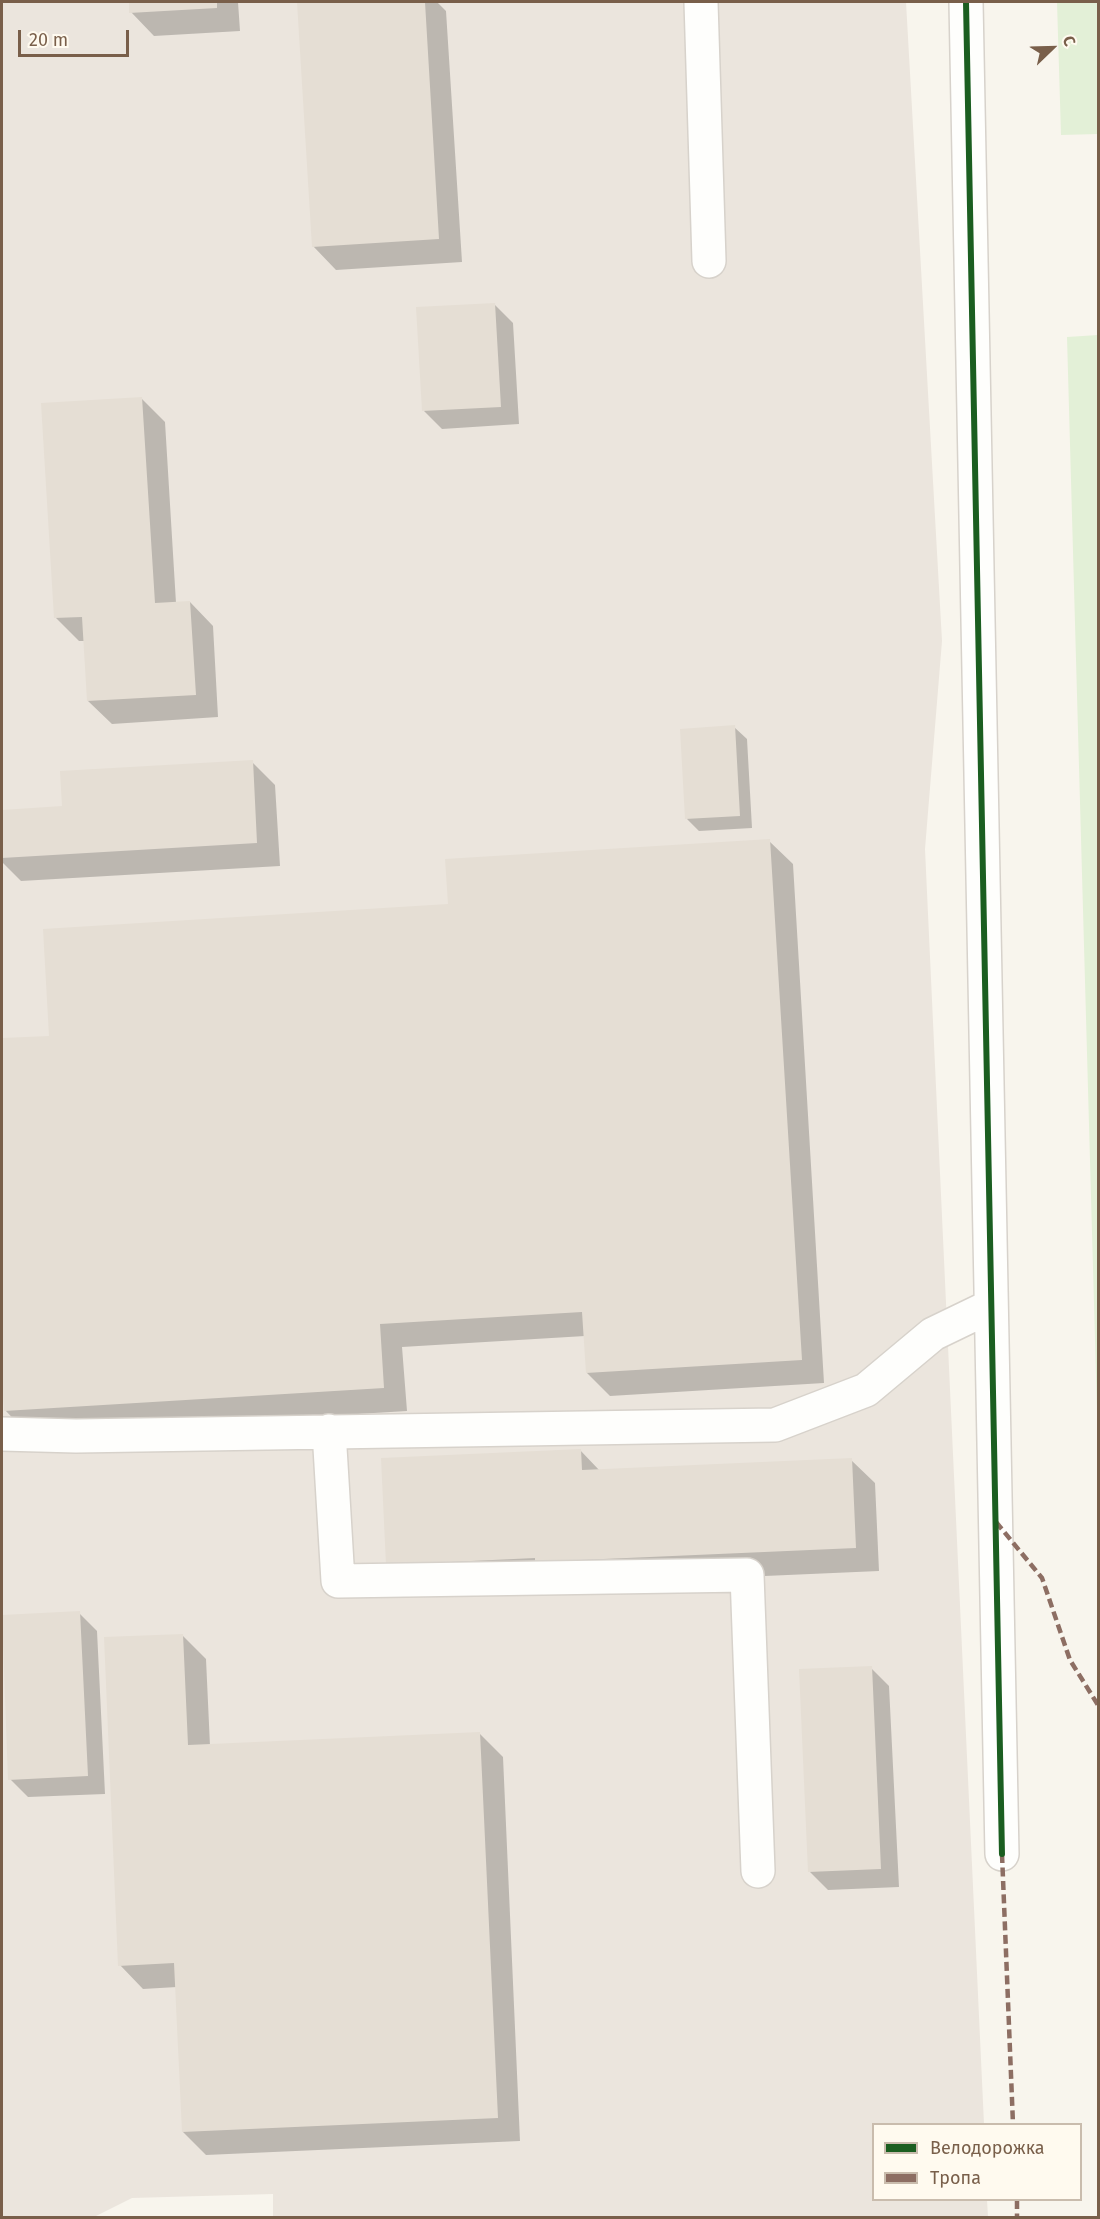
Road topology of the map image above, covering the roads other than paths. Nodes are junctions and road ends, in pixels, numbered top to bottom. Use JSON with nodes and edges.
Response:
{"nodes":[{"id":1,"x":701,"y":2,"type":"edge"},
{"id":2,"x":966,"y":2,"type":"edge"},
{"id":3,"x":709,"y":261,"type":"dead end"},
{"id":4,"x":991,"y":1305,"type":"junction"},
{"id":5,"x":329,"y":1431,"type":"junction"},
{"id":6,"x":2,"y":1434,"type":"edge"},
{"id":7,"x":1002,"y":1854,"type":"dead end"},
{"id":8,"x":758,"y":1871,"type":"dead end"}],
"edges":[{"from":1,"to":3,"type":"street"},
{"from":2,"to":4,"type":"street"},
{"from":4,"to":5,"type":"street"},
{"from":4,"to":7,"type":"street"},
{"from":5,"to":6,"type":"street"},
{"from":5,"to":8,"type":"street"}]}
